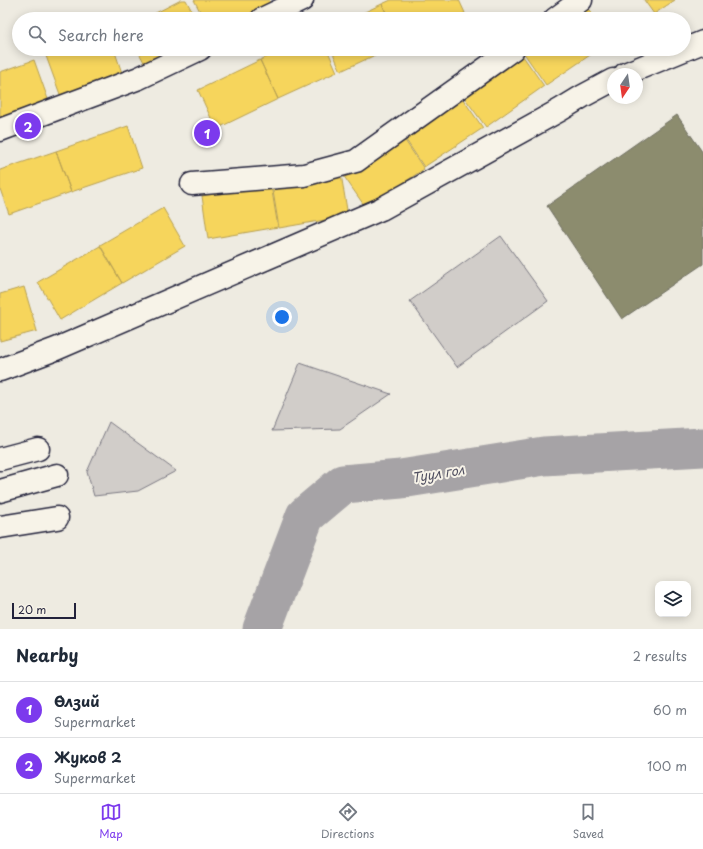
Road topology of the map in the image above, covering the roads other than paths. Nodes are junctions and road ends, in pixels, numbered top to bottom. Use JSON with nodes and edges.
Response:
{"nodes":[{"id":1,"x":302,"y":0,"type":"edge"},
{"id":2,"x":581,"y":0,"type":"edge"},
{"id":3,"x":277,"y":12,"type":"edge"},
{"id":4,"x":565,"y":12,"type":"edge"},
{"id":5,"x":703,"y":42,"type":"edge"},
{"id":6,"x":691,"y":47,"type":"edge"},
{"id":7,"x":186,"y":56,"type":"edge"},
{"id":8,"x":503,"y":56,"type":"edge"},
{"id":9,"x":669,"y":56,"type":"edge"},
{"id":10,"x":640,"y":68,"type":"edge"},
{"id":11,"x":607,"y":83,"type":"edge"},
{"id":12,"x":0,"y":130,"type":"edge"},
{"id":13,"x":192,"y":184,"type":"dead end"},
{"id":14,"x":0,"y":370,"type":"edge"},
{"id":15,"x":38,"y":449,"type":"dead end"},
{"id":16,"x":0,"y":459,"type":"edge"},
{"id":17,"x":57,"y":475,"type":"dead end"},
{"id":18,"x":0,"y":491,"type":"edge"},
{"id":19,"x":57,"y":518,"type":"dead end"},
{"id":20,"x":0,"y":527,"type":"edge"}],
"edges":[{"from":1,"to":3,"type":"street"},
{"from":2,"to":4,"type":"street"},
{"from":5,"to":6,"type":"street"},
{"from":7,"to":12,"type":"street"},
{"from":8,"to":13,"type":"street"},
{"from":9,"to":10,"type":"street"},
{"from":11,"to":14,"type":"street"},
{"from":15,"to":16,"type":"street"},
{"from":17,"to":18,"type":"street"},
{"from":19,"to":20,"type":"street"}]}
